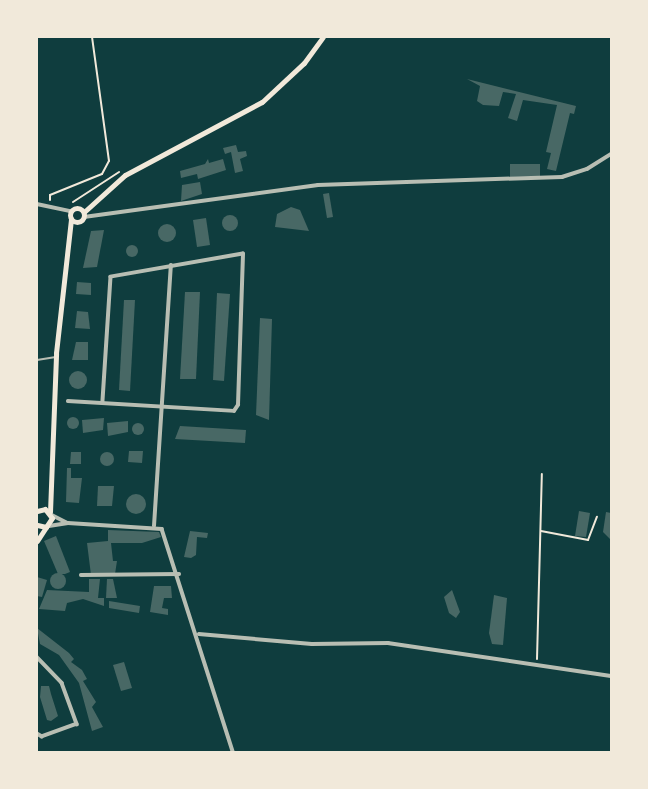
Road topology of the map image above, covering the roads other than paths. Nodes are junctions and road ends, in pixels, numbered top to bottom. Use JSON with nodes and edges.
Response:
{"nodes":[{"id":1,"x":323,"y":37,"type":"edge"},
{"id":2,"x":611,"y":154,"type":"edge"},
{"id":3,"x":37,"y":204,"type":"edge"},
{"id":4,"x":71,"y":211,"type":"junction"},
{"id":5,"x":82,"y":212,"type":"junction"},
{"id":6,"x":74,"y":221,"type":"junction"},
{"id":7,"x":171,"y":266,"type":"junction"},
{"id":8,"x":57,"y":357,"type":"junction"},
{"id":9,"x":37,"y":360,"type":"edge"},
{"id":10,"x":68,"y":401,"type":"dead end"},
{"id":11,"x":103,"y":402,"type":"junction"},
{"id":12,"x":163,"y":406,"type":"junction"},
{"id":13,"x":50,"y":494,"type":"junction"},
{"id":14,"x":38,"y":510,"type":"edge"},
{"id":15,"x":51,"y":513,"type":"junction"},
{"id":16,"x":68,"y":523,"type":"junction"},
{"id":17,"x":37,"y":525,"type":"edge"},
{"id":18,"x":47,"y":526,"type":"junction"},
{"id":19,"x":154,"y":526,"type":"junction"},
{"id":20,"x":37,"y":541,"type":"edge"},
{"id":21,"x":179,"y":574,"type":"junction"},
{"id":22,"x":81,"y":575,"type":"dead end"},
{"id":23,"x":199,"y":634,"type":"junction"},
{"id":24,"x":39,"y":658,"type":"edge"},
{"id":25,"x":37,"y":665,"type":"edge"},
{"id":26,"x":611,"y":676,"type":"edge"},
{"id":27,"x":37,"y":734,"type":"edge"},
{"id":28,"x":233,"y":752,"type":"edge"}],
"edges":[{"from":1,"to":5,"type":"main road"},
{"from":2,"to":5,"type":"street"},
{"from":3,"to":4,"type":"street"},
{"from":4,"to":5,"type":"main road"},
{"from":4,"to":6,"type":"main road"},
{"from":5,"to":6,"type":"main road"},
{"from":6,"to":8,"type":"main road"},
{"from":7,"to":11,"type":"street"},
{"from":7,"to":12,"type":"street"},
{"from":7,"to":12,"type":"street"},
{"from":8,"to":9,"type":"lane"},
{"from":8,"to":13,"type":"main road"},
{"from":10,"to":11,"type":"street"},
{"from":11,"to":12,"type":"street"},
{"from":12,"to":19,"type":"street"},
{"from":13,"to":14,"type":"main road"},
{"from":13,"to":15,"type":"main road"},
{"from":14,"to":15,"type":"main road"},
{"from":15,"to":16,"type":"street"},
{"from":15,"to":18,"type":"main road"},
{"from":16,"to":18,"type":"street"},
{"from":16,"to":19,"type":"street"},
{"from":17,"to":18,"type":"main road"},
{"from":18,"to":20,"type":"main road"},
{"from":19,"to":21,"type":"street"},
{"from":21,"to":22,"type":"street"},
{"from":21,"to":23,"type":"street"},
{"from":23,"to":26,"type":"street"},
{"from":23,"to":28,"type":"street"},
{"from":24,"to":25,"type":"street"},
{"from":24,"to":27,"type":"street"}]}
